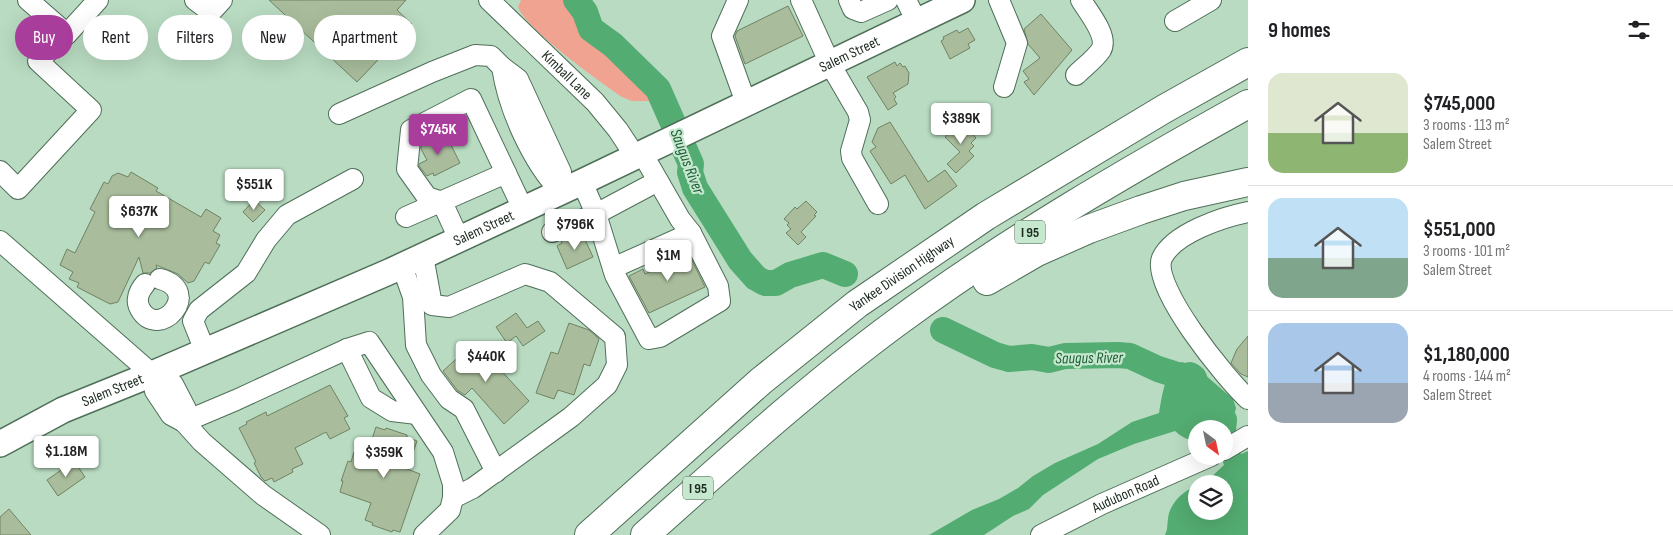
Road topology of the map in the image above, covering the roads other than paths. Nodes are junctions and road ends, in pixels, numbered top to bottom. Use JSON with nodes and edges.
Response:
{"nodes":[{"id":1,"x":28,"y":0,"type":"edge"},
{"id":2,"x":98,"y":0,"type":"edge"},
{"id":3,"x":195,"y":0,"type":"edge"},
{"id":4,"x":222,"y":0,"type":"edge"},
{"id":5,"x":490,"y":0,"type":"edge"},
{"id":6,"x":738,"y":0,"type":"edge"},
{"id":7,"x":801,"y":0,"type":"edge"},
{"id":8,"x":849,"y":0,"type":"edge"},
{"id":9,"x":888,"y":0,"type":"edge"},
{"id":10,"x":906,"y":0,"type":"edge"},
{"id":11,"x":962,"y":0,"type":"edge"},
{"id":12,"x":1000,"y":0,"type":"edge"},
{"id":13,"x":1081,"y":0,"type":"edge"},
{"id":14,"x":1211,"y":0,"type":"edge"},
{"id":15,"x":45,"y":15,"type":"edge"},
{"id":16,"x":1175,"y":21,"type":"dead end"},
{"id":17,"x":917,"y":22,"type":"junction"},
{"id":18,"x":73,"y":27,"type":"edge"},
{"id":19,"x":1248,"y":55,"type":"edge"},
{"id":20,"x":39,"y":60,"type":"edge"},
{"id":21,"x":1248,"y":62,"type":"edge"},
{"id":22,"x":830,"y":64,"type":"junction"},
{"id":23,"x":1076,"y":75,"type":"dead end"},
{"id":24,"x":1004,"y":88,"type":"dead end"},
{"id":25,"x":746,"y":103,"type":"junction"},
{"id":26,"x":1248,"y":104,"type":"edge"},
{"id":27,"x":1164,"y":109,"type":"junction"},
{"id":28,"x":339,"y":114,"type":"dead end"},
{"id":29,"x":646,"y":151,"type":"junction"},
{"id":30,"x":0,"y":171,"type":"edge"},
{"id":31,"x":506,"y":173,"type":"junction"},
{"id":32,"x":353,"y":179,"type":"dead end"},
{"id":33,"x":658,"y":182,"type":"junction"},
{"id":34,"x":1248,"y":182,"type":"edge"},
{"id":35,"x":571,"y":187,"type":"junction"},
{"id":36,"x":442,"y":202,"type":"junction"},
{"id":37,"x":878,"y":204,"type":"dead end"},
{"id":38,"x":522,"y":209,"type":"junction"},
{"id":39,"x":1248,"y":212,"type":"edge"},
{"id":40,"x":596,"y":214,"type":"junction"},
{"id":41,"x":406,"y":218,"type":"dead end"},
{"id":42,"x":552,"y":232,"type":"dead end"},
{"id":43,"x":691,"y":233,"type":"junction"},
{"id":44,"x":459,"y":239,"type":"junction"},
{"id":45,"x":0,"y":241,"type":"edge"},
{"id":46,"x":413,"y":261,"type":"junction"},
{"id":47,"x":613,"y":268,"type":"junction"},
{"id":48,"x":177,"y":306,"type":"junction"},
{"id":49,"x":195,"y":316,"type":"junction"},
{"id":50,"x":348,"y":349,"type":"junction"},
{"id":51,"x":205,"y":351,"type":"junction"},
{"id":52,"x":152,"y":374,"type":"junction"},
{"id":53,"x":825,"y":378,"type":"junction"},
{"id":54,"x":1248,"y":399,"type":"edge"},
{"id":55,"x":417,"y":414,"type":"junction"},
{"id":56,"x":184,"y":422,"type":"junction"},
{"id":57,"x":1247,"y":437,"type":"edge"},
{"id":58,"x":0,"y":444,"type":"edge"},
{"id":59,"x":1233,"y":445,"type":"edge"},
{"id":60,"x":1194,"y":465,"type":"edge"},
{"id":61,"x":496,"y":472,"type":"junction"},
{"id":62,"x":453,"y":498,"type":"junction"},
{"id":63,"x":320,"y":535,"type":"edge"},
{"id":64,"x":424,"y":535,"type":"edge"},
{"id":65,"x":589,"y":535,"type":"edge"},
{"id":66,"x":646,"y":535,"type":"edge"},
{"id":67,"x":1041,"y":535,"type":"edge"}],
"edges":[{"from":1,"to":15,"type":"street"},
{"from":2,"to":18,"type":"street"},
{"from":3,"to":4,"type":"street"},
{"from":5,"to":29,"type":"street","name":"Kimball Lane"},
{"from":6,"to":25,"type":"street"},
{"from":7,"to":22,"type":"street"},
{"from":8,"to":9,"type":"street"},
{"from":10,"to":17,"type":"street"},
{"from":11,"to":17,"type":"main road","name":"Salem Street"},
{"from":12,"to":24,"type":"street"},
{"from":13,"to":23,"type":"street"},
{"from":14,"to":16,"type":"street"},
{"from":17,"to":22,"type":"main road","name":"Salem Street"},
{"from":19,"to":27,"type":"highway"},
{"from":20,"to":30,"type":"street"},
{"from":21,"to":27,"type":"highway","name":"Yankee Division Highway","number":"I 95"},
{"from":22,"to":25,"type":"main road","name":"Salem Street"},
{"from":22,"to":37,"type":"street"},
{"from":25,"to":29,"type":"main road","name":"Salem Street"},
{"from":26,"to":53,"type":"highway","number":"I 95"},
{"from":27,"to":65,"type":"highway","name":"Yankee Division Highway","number":"I 95"},
{"from":28,"to":35,"type":"street"},
{"from":29,"to":33,"type":"street","name":"Kimball Lane"},
{"from":29,"to":35,"type":"main road","name":"Salem Street"},
{"from":31,"to":36,"type":"street"},
{"from":31,"to":36,"type":"street"},
{"from":31,"to":38,"type":"street"},
{"from":32,"to":49,"type":"street"},
{"from":33,"to":40,"type":"street"},
{"from":33,"to":43,"type":"street","name":"Kimball Lane"},
{"from":34,"to":53,"type":"highway"},
{"from":35,"to":38,"type":"main road","name":"Salem Street"},
{"from":35,"to":40,"type":"street"},
{"from":36,"to":41,"type":"street"},
{"from":36,"to":44,"type":"street"},
{"from":38,"to":44,"type":"main road","name":"Salem Street"},
{"from":39,"to":54,"type":"street"},
{"from":40,"to":42,"type":"street"},
{"from":40,"to":47,"type":"street"},
{"from":43,"to":47,"type":"street"},
{"from":43,"to":47,"type":"street","name":"Kimball Lane"},
{"from":44,"to":46,"type":"main road","name":"Salem Street"},
{"from":45,"to":52,"type":"street"},
{"from":46,"to":51,"type":"main road","name":"Salem Street"},
{"from":46,"to":61,"type":"street"},
{"from":46,"to":61,"type":"street"},
{"from":48,"to":48,"type":"street"},
{"from":48,"to":49,"type":"street"},
{"from":49,"to":51,"type":"street"},
{"from":50,"to":55,"type":"street"},
{"from":50,"to":55,"type":"street"},
{"from":50,"to":56,"type":"street"},
{"from":51,"to":52,"type":"main road","name":"Salem Street"},
{"from":52,"to":56,"type":"street"},
{"from":52,"to":58,"type":"main road","name":"Salem Street"},
{"from":53,"to":66,"type":"highway","number":"I 95"},
{"from":55,"to":62,"type":"street"},
{"from":56,"to":63,"type":"street"},
{"from":57,"to":59,"type":"street"},
{"from":60,"to":67,"type":"street","name":"Audubon Road"},
{"from":61,"to":62,"type":"street"},
{"from":62,"to":64,"type":"street"}]}
